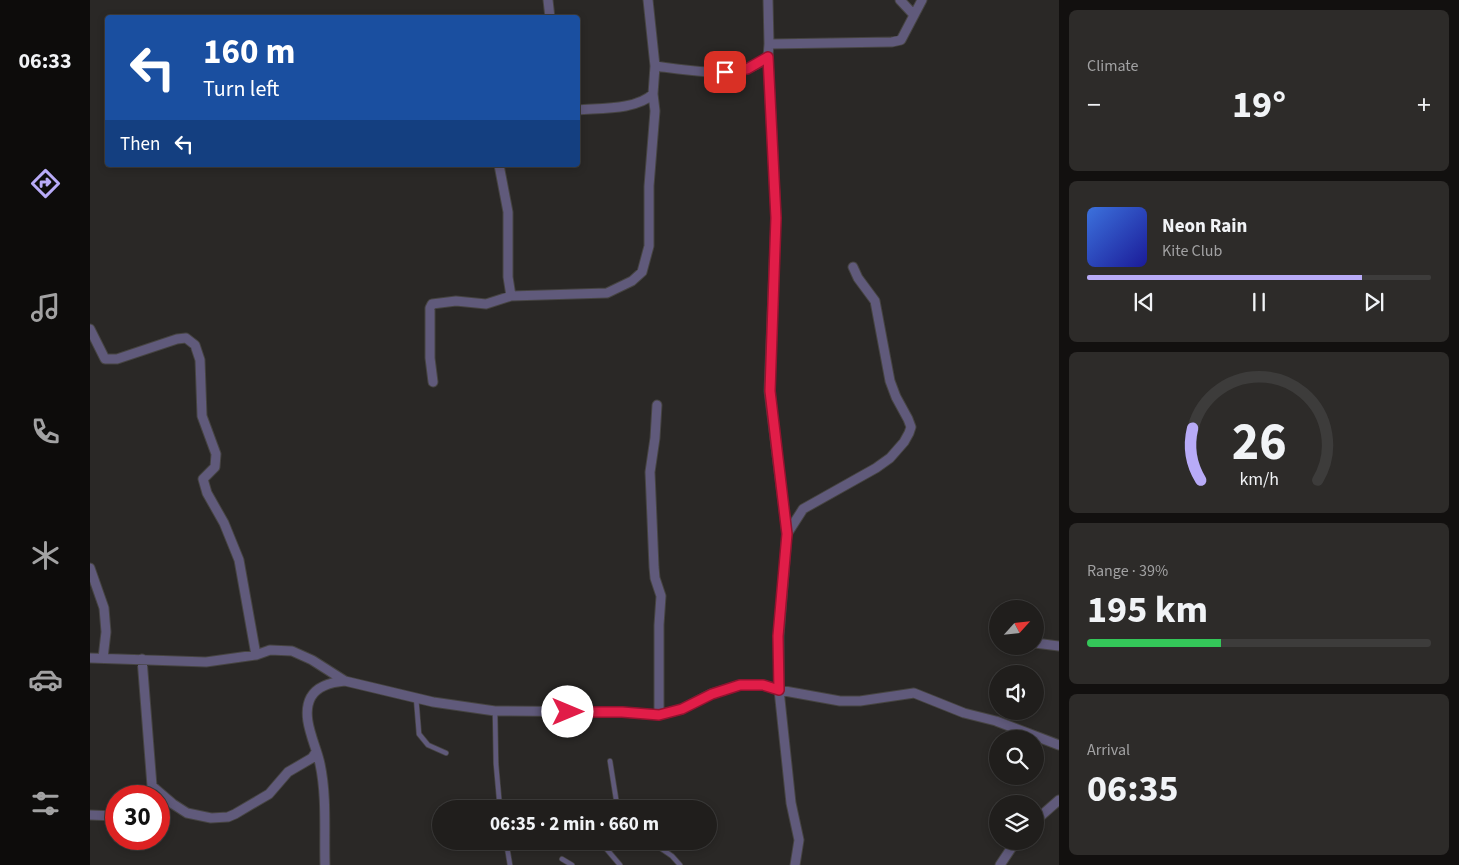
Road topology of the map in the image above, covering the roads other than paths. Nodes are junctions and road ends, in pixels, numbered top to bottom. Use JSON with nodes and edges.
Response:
{"nodes":[{"id":1,"x":548,"y":0,"type":"edge"},
{"id":2,"x":648,"y":0,"type":"edge"},
{"id":3,"x":768,"y":0,"type":"edge"},
{"id":4,"x":900,"y":0,"type":"edge"},
{"id":5,"x":922,"y":0,"type":"edge"},
{"id":6,"x":550,"y":15,"type":"edge"},
{"id":7,"x":914,"y":16,"type":"junction"},
{"id":8,"x":769,"y":44,"type":"junction"},
{"id":9,"x":768,"y":57,"type":"junction"},
{"id":10,"x":655,"y":66,"type":"junction"},
{"id":11,"x":653,"y":94,"type":"junction"},
{"id":12,"x":580,"y":110,"type":"edge"},
{"id":13,"x":500,"y":167,"type":"edge"},
{"id":14,"x":853,"y":267,"type":"dead end"},
{"id":15,"x":511,"y":296,"type":"junction"},
{"id":16,"x":90,"y":330,"type":"edge"},
{"id":17,"x":433,"y":382,"type":"dead end"},
{"id":18,"x":657,"y":405,"type":"dead end"},
{"id":19,"x":787,"y":534,"type":"junction"},
{"id":20,"x":90,"y":568,"type":"edge"},
{"id":21,"x":1044,"y":644,"type":"edge"},
{"id":22,"x":1059,"y":646,"type":"edge"},
{"id":23,"x":256,"y":655,"type":"junction"},
{"id":24,"x":90,"y":658,"type":"edge"},
{"id":25,"x":103,"y":658,"type":"junction"},
{"id":26,"x":142,"y":659,"type":"junction"},
{"id":27,"x":345,"y":681,"type":"junction"},
{"id":28,"x":779,"y":690,"type":"junction"},
{"id":29,"x":416,"y":697,"type":"junction"},
{"id":30,"x":495,"y":711,"type":"junction"},
{"id":31,"x":659,"y":715,"type":"junction"},
{"id":32,"x":1059,"y":745,"type":"edge"},
{"id":33,"x":316,"y":752,"type":"junction"},
{"id":34,"x":446,"y":753,"type":"dead end"},
{"id":35,"x":610,"y":761,"type":"dead end"},
{"id":36,"x":152,"y":785,"type":"edge"},
{"id":37,"x":499,"y":800,"type":"edge"},
{"id":38,"x":616,"y":800,"type":"edge"},
{"id":39,"x":1059,"y":800,"type":"edge"},
{"id":40,"x":170,"y":801,"type":"edge"},
{"id":41,"x":1044,"y":813,"type":"edge"},
{"id":42,"x":90,"y":815,"type":"edge"},
{"id":43,"x":105,"y":816,"type":"edge"},
{"id":44,"x":508,"y":850,"type":"edge"},
{"id":45,"x":607,"y":850,"type":"edge"},
{"id":46,"x":663,"y":850,"type":"edge"},
{"id":47,"x":1010,"y":850,"type":"edge"},
{"id":48,"x":562,"y":859,"type":"dead end"},
{"id":49,"x":325,"y":865,"type":"edge"},
{"id":50,"x":510,"y":865,"type":"edge"},
{"id":51,"x":572,"y":865,"type":"edge"},
{"id":52,"x":620,"y":865,"type":"edge"},
{"id":53,"x":680,"y":865,"type":"edge"},
{"id":54,"x":795,"y":865,"type":"edge"},
{"id":55,"x":1000,"y":865,"type":"edge"}],
"edges":[{"from":1,"to":6,"type":"street"},
{"from":2,"to":10,"type":"street"},
{"from":3,"to":8,"type":"street"},
{"from":4,"to":7,"type":"street"},
{"from":5,"to":7,"type":"street"},
{"from":7,"to":8,"type":"street"},
{"from":8,"to":9,"type":"street"},
{"from":9,"to":10,"type":"street"},
{"from":9,"to":19,"type":"street"},
{"from":10,"to":11,"type":"street"},
{"from":11,"to":12,"type":"street"},
{"from":11,"to":15,"type":"street"},
{"from":13,"to":15,"type":"street"},
{"from":14,"to":19,"type":"street"},
{"from":15,"to":17,"type":"street"},
{"from":16,"to":23,"type":"street"},
{"from":18,"to":31,"type":"street"},
{"from":19,"to":28,"type":"street"},
{"from":20,"to":25,"type":"street"},
{"from":21,"to":22,"type":"street"},
{"from":23,"to":26,"type":"street"},
{"from":23,"to":27,"type":"street"},
{"from":24,"to":25,"type":"street"},
{"from":25,"to":26,"type":"street"},
{"from":26,"to":36,"type":"street"},
{"from":27,"to":29,"type":"street"},
{"from":27,"to":33,"type":"street"},
{"from":28,"to":31,"type":"street"},
{"from":28,"to":32,"type":"street"},
{"from":28,"to":54,"type":"street"},
{"from":29,"to":30,"type":"street"},
{"from":29,"to":34,"type":"lane"},
{"from":30,"to":31,"type":"street"},
{"from":30,"to":37,"type":"lane"},
{"from":33,"to":40,"type":"street"},
{"from":33,"to":49,"type":"street"},
{"from":35,"to":38,"type":"lane"},
{"from":39,"to":41,"type":"street"},
{"from":42,"to":43,"type":"street"},
{"from":44,"to":50,"type":"lane"},
{"from":45,"to":52,"type":"lane"},
{"from":46,"to":53,"type":"lane"},
{"from":47,"to":55,"type":"street"},
{"from":48,"to":51,"type":"lane"}]}
